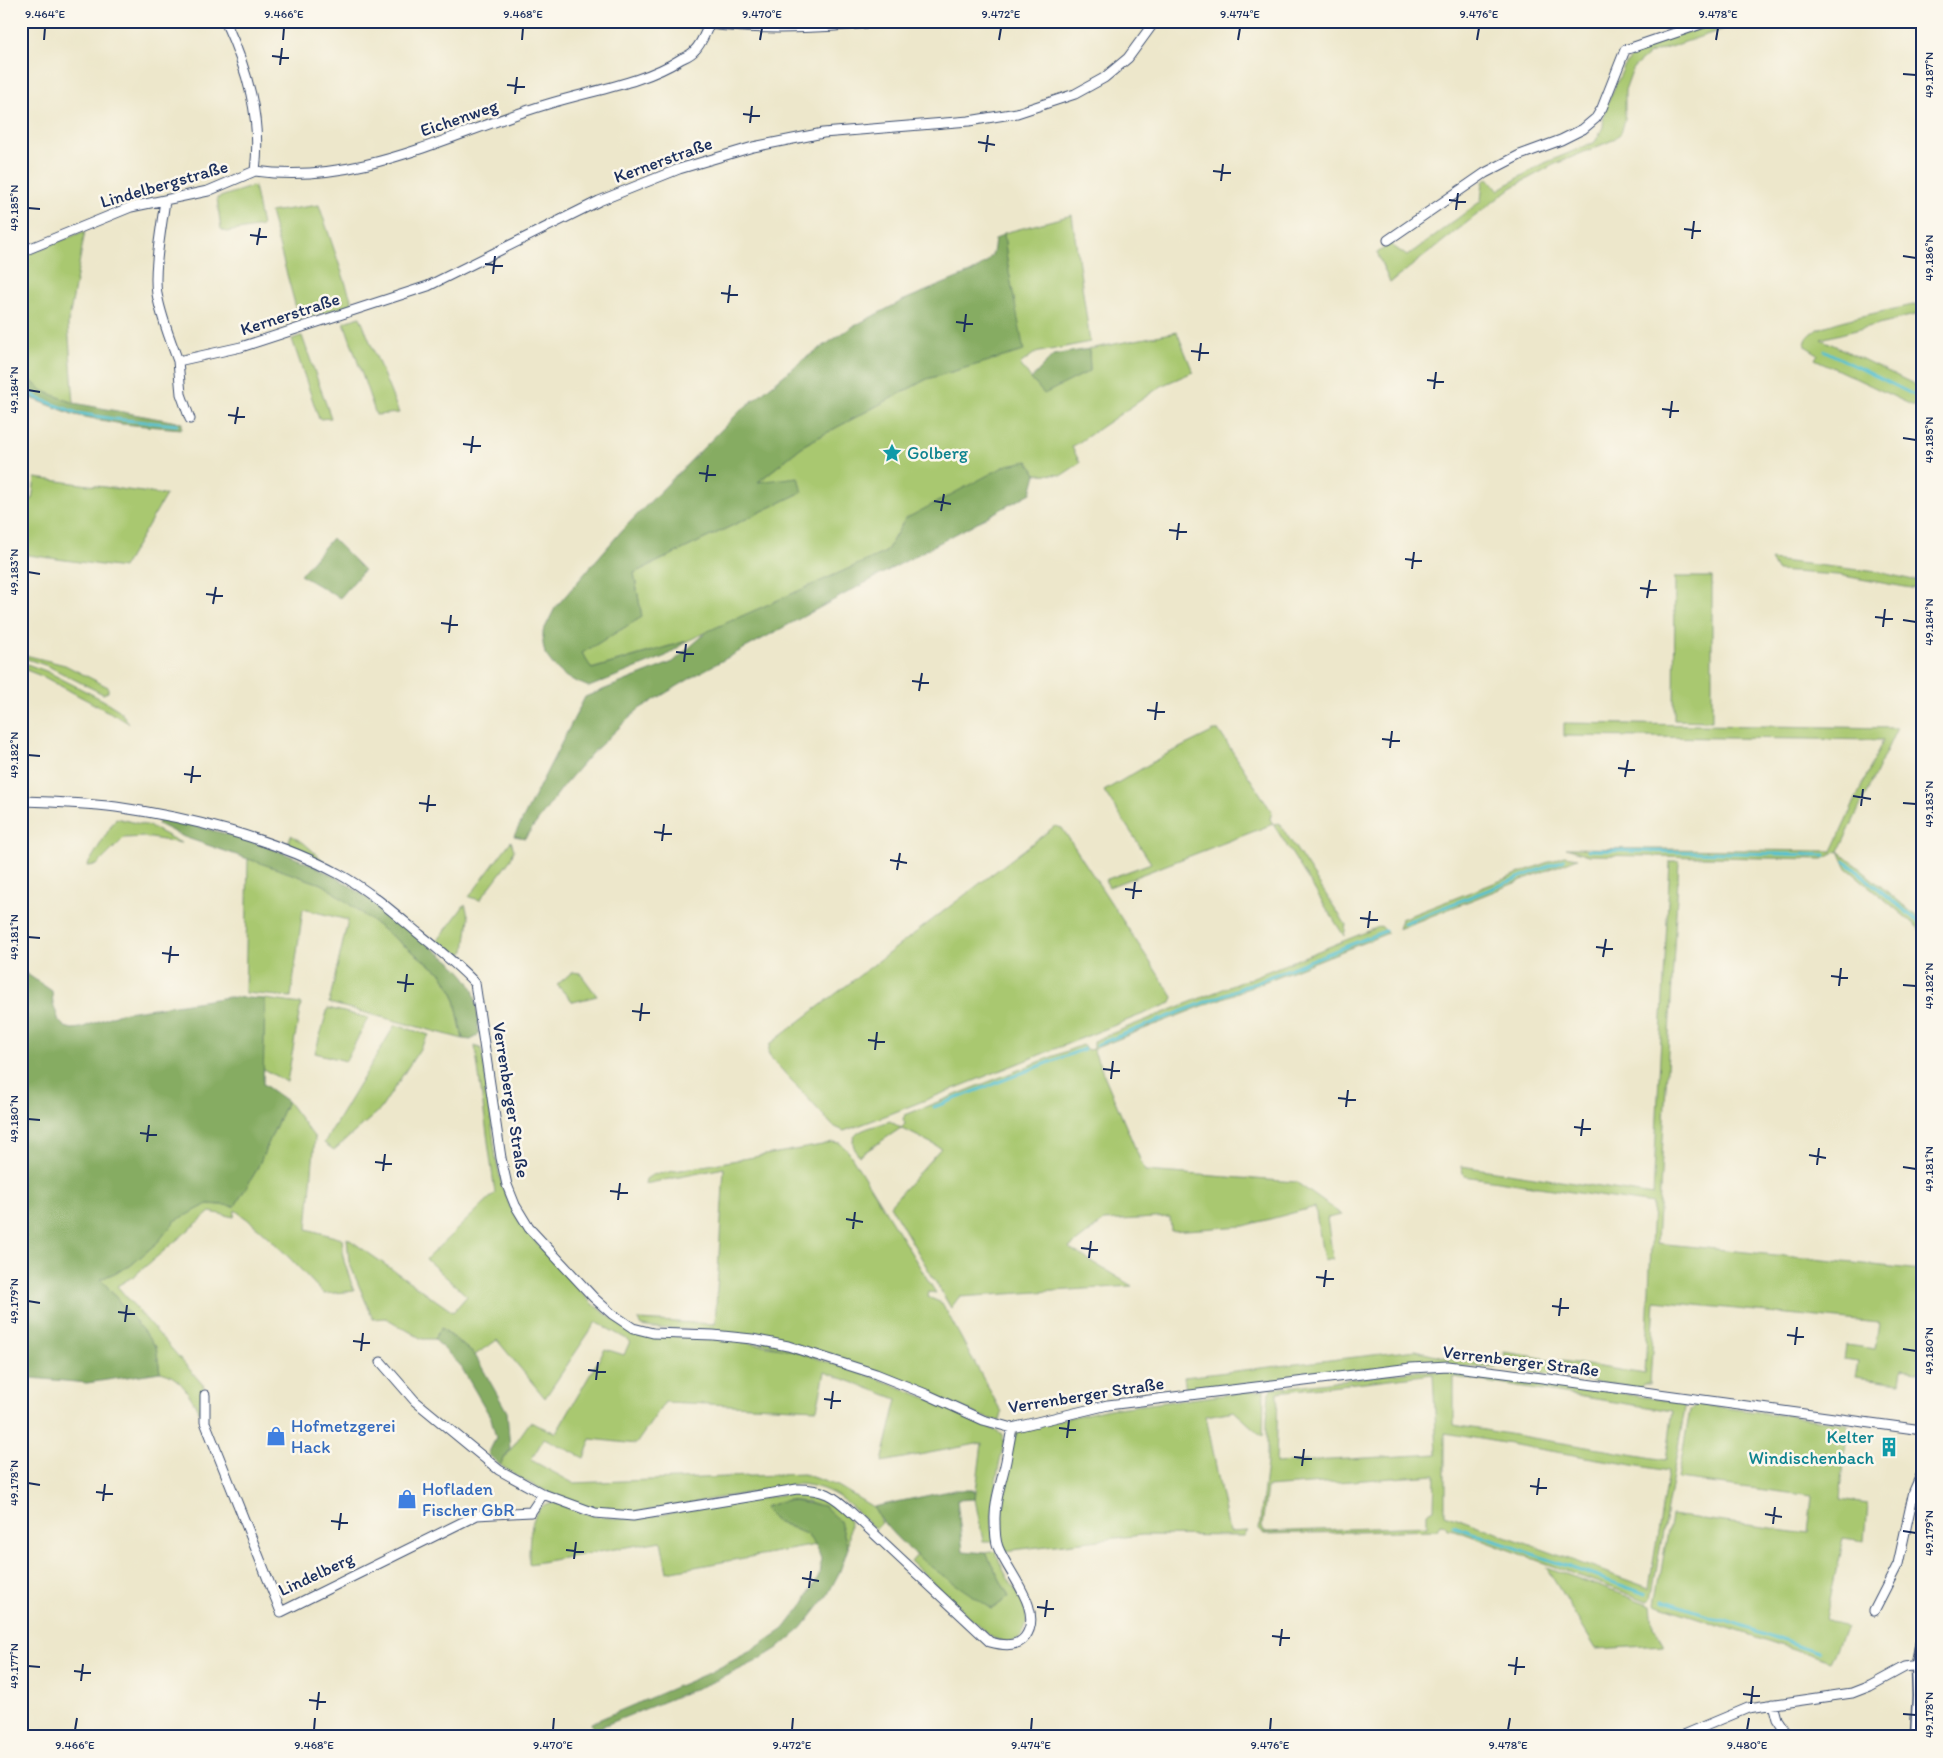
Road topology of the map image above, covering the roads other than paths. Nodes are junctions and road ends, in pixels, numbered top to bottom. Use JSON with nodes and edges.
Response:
{"nodes":[{"id":1,"x":225,"y":21,"type":"edge"},
{"id":2,"x":687,"y":21,"type":"edge"},
{"id":3,"x":886,"y":21,"type":"edge"},
{"id":4,"x":1155,"y":21,"type":"edge"},
{"id":5,"x":1710,"y":21,"type":"edge"},
{"id":6,"x":845,"y":24,"type":"edge"},
{"id":7,"x":709,"y":25,"type":"junction"},
{"id":8,"x":255,"y":171,"type":"junction"},
{"id":9,"x":165,"y":200,"type":"junction"},
{"id":10,"x":1388,"y":240,"type":"dead end"},
{"id":11,"x":21,"y":252,"type":"edge"},
{"id":12,"x":178,"y":361,"type":"junction"},
{"id":13,"x":190,"y":419,"type":"dead end"},
{"id":14,"x":21,"y":801,"type":"edge"},
{"id":15,"x":381,"y":1362,"type":"dead end"},
{"id":16,"x":205,"y":1395,"type":"dead end"},
{"id":17,"x":1012,"y":1428,"type":"junction"},
{"id":18,"x":1922,"y":1430,"type":"edge"},
{"id":19,"x":1922,"y":1473,"type":"edge"},
{"id":20,"x":543,"y":1494,"type":"junction"},
{"id":21,"x":1874,"y":1611,"type":"dead end"},
{"id":22,"x":1922,"y":1643,"type":"edge"},
{"id":23,"x":1918,"y":1665,"type":"junction"},
{"id":24,"x":1773,"y":1704,"type":"junction"},
{"id":25,"x":1679,"y":1737,"type":"edge"},
{"id":26,"x":1789,"y":1737,"type":"edge"},
{"id":27,"x":1917,"y":1737,"type":"edge"}],
"edges":[{"from":1,"to":8,"type":"street","name":"Lindelbergstraße"},
{"from":2,"to":7,"type":"street"},
{"from":3,"to":6,"type":"street"},
{"from":4,"to":12,"type":"street","name":"Kernerstraße"},
{"from":5,"to":10,"type":"street"},
{"from":6,"to":7,"type":"street"},
{"from":7,"to":8,"type":"street","name":"Eichenweg"},
{"from":8,"to":9,"type":"street","name":"Lindelbergstraße"},
{"from":9,"to":11,"type":"street","name":"Lindelbergstraße"},
{"from":9,"to":12,"type":"street"},
{"from":12,"to":13,"type":"street"},
{"from":14,"to":17,"type":"street","name":"Verrenberger Straße"},
{"from":15,"to":20,"type":"street"},
{"from":16,"to":20,"type":"street","name":"Lindelberg"},
{"from":17,"to":18,"type":"street","name":"Verrenberger Straße"},
{"from":17,"to":20,"type":"street"},
{"from":19,"to":21,"type":"street"},
{"from":22,"to":23,"type":"main road"},
{"from":23,"to":24,"type":"street"},
{"from":23,"to":27,"type":"main road"},
{"from":24,"to":25,"type":"street"},
{"from":24,"to":26,"type":"street"}]}
